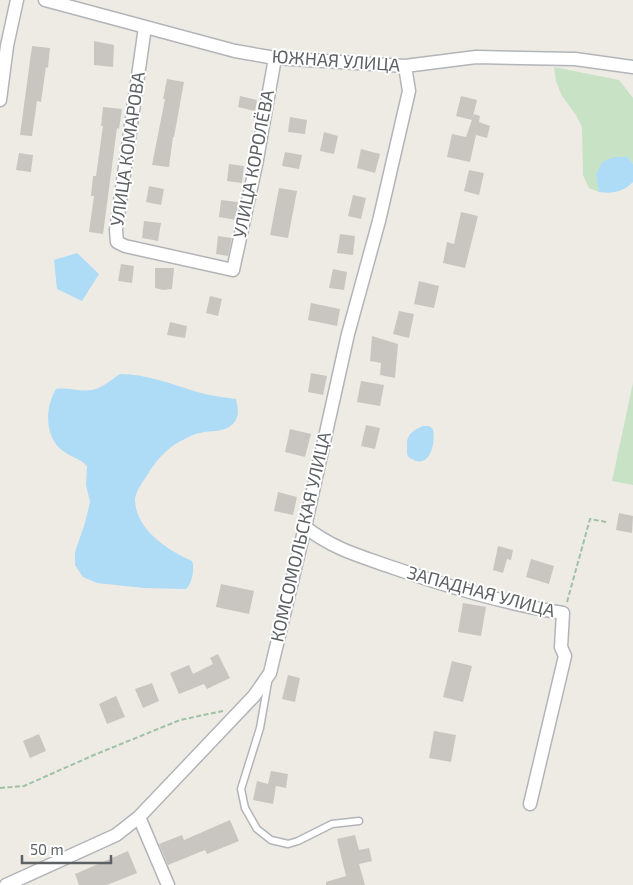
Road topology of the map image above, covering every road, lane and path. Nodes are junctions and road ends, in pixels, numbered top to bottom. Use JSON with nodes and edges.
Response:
{"nodes":[{"id":1,"x":17,"y":0,"type":"edge"},
{"id":2,"x":45,"y":0,"type":"edge"},
{"id":3,"x":145,"y":27,"type":"junction"},
{"id":4,"x":275,"y":58,"type":"junction"},
{"id":5,"x":405,"y":66,"type":"junction"},
{"id":6,"x":633,"y":67,"type":"edge"},
{"id":7,"x":0,"y":100,"type":"edge"},
{"id":8,"x":233,"y":270,"type":"joint"},
{"id":9,"x":606,"y":522,"type":"dead end"},
{"id":10,"x":305,"y":527,"type":"junction"},
{"id":11,"x":563,"y":613,"type":"junction"},
{"id":12,"x":270,"y":673,"type":"junction"},
{"id":13,"x":238,"y":712,"type":"junction"},
{"id":14,"x":0,"y":788,"type":"edge"},
{"id":15,"x":530,"y":804,"type":"dead end"},
{"id":16,"x":139,"y":817,"type":"junction"},
{"id":17,"x":359,"y":821,"type":"dead end"},
{"id":18,"x":6,"y":885,"type":"edge"},
{"id":19,"x":168,"y":885,"type":"edge"}],
"edges":[{"from":1,"to":7,"type":"street"},
{"from":2,"to":3,"type":"street","name":"ЮЖНАЯ УЛИЦА"},
{"from":3,"to":4,"type":"street","name":"ЮЖНАЯ УЛИЦА"},
{"from":3,"to":8,"type":"street","name":"УЛИЦА КОМАРОВА"},
{"from":4,"to":5,"type":"street","name":"ЮЖНАЯ УЛИЦА"},
{"from":4,"to":8,"type":"street","name":"УЛИЦА КОРОЛЁВА"},
{"from":5,"to":6,"type":"street","name":"ЮЖНАЯ УЛИЦА"},
{"from":5,"to":10,"type":"street","name":"КОМСОМОЛЬСКАЯ УЛИЦА"},
{"from":9,"to":11,"type":"path"},
{"from":10,"to":11,"type":"street","name":"ЗАПАДНАЯ УЛИЦА"},
{"from":10,"to":12,"type":"street","name":"КОМСОМОЛЬСКАЯ УЛИЦА"},
{"from":11,"to":15,"type":"street","name":"ЗАПАДНАЯ УЛИЦА"},
{"from":12,"to":13,"type":"street","name":"КОМСОМОЛЬСКАЯ УЛИЦА"},
{"from":12,"to":17,"type":"lane"},
{"from":13,"to":14,"type":"path"},
{"from":13,"to":16,"type":"street","name":"КОМСОМОЛЬСКАЯ УЛИЦА"},
{"from":16,"to":18,"type":"street","name":"КОМСОМОЛЬСКАЯ УЛИЦА"},
{"from":16,"to":19,"type":"street"}]}
